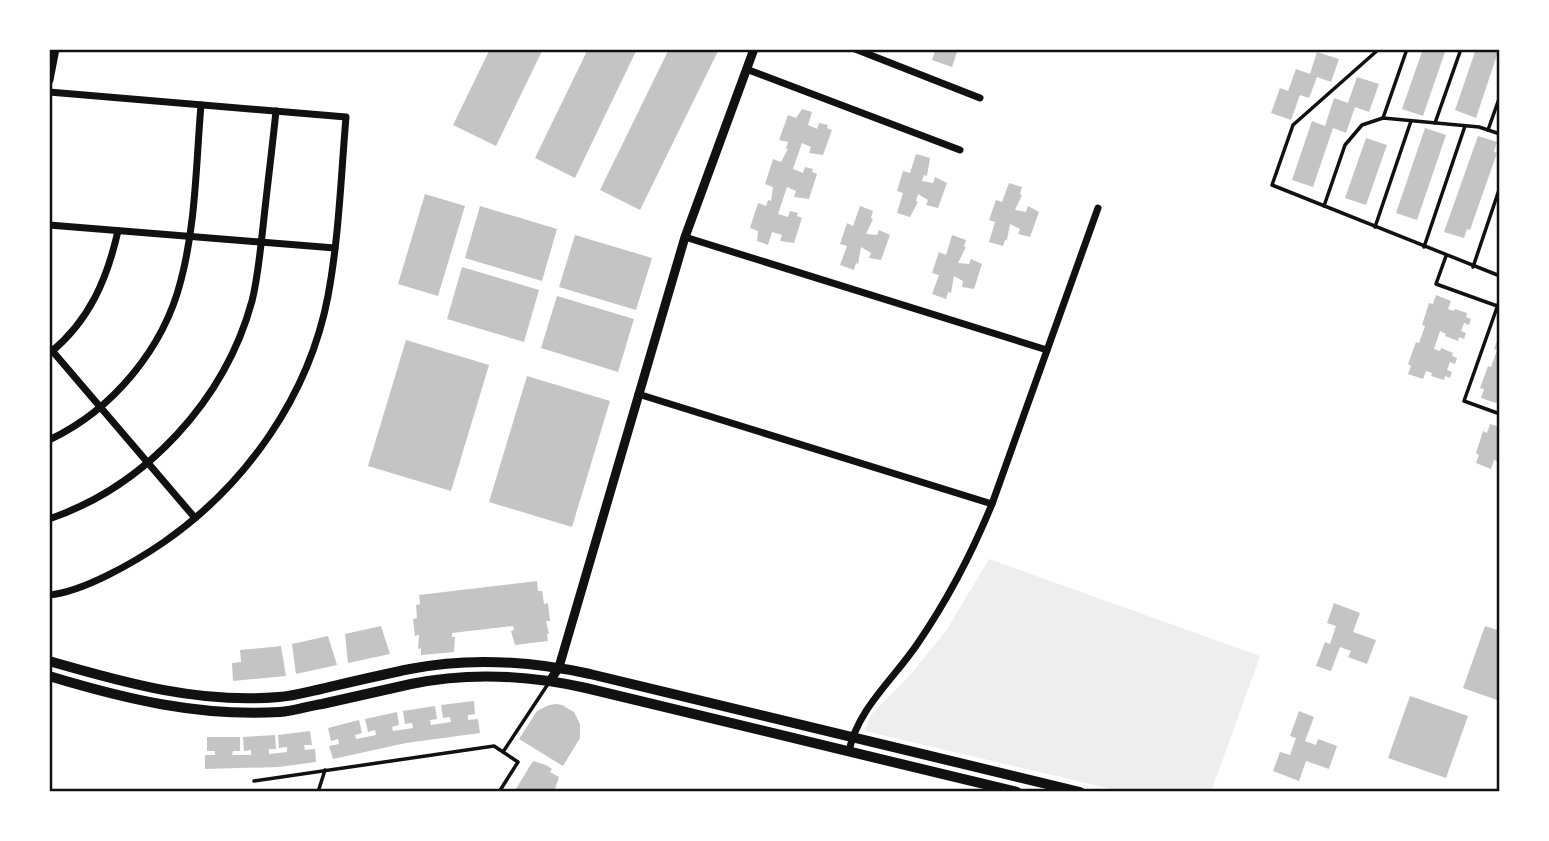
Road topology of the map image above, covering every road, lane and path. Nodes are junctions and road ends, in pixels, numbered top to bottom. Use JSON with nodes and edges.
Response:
{"nodes":[{"id":1,"x":55,"y":49,"type":"edge"},
{"id":2,"x":754,"y":49,"type":"edge"},
{"id":3,"x":855,"y":49,"type":"edge"},
{"id":4,"x":1379,"y":49,"type":"edge"},
{"id":5,"x":1407,"y":49,"type":"edge"},
{"id":6,"x":1461,"y":49,"type":"edge"},
{"id":7,"x":746,"y":69,"type":"junction"},
{"id":8,"x":49,"y":80,"type":"edge"},
{"id":9,"x":49,"y":92,"type":"edge"},
{"id":10,"x":1500,"y":96,"type":"edge"},
{"id":11,"x":980,"y":99,"type":"dead end"},
{"id":12,"x":201,"y":105,"type":"junction"},
{"id":13,"x":276,"y":111,"type":"junction"},
{"id":14,"x":1383,"y":118,"type":"junction"},
{"id":15,"x":1411,"y":121,"type":"junction"},
{"id":16,"x":1435,"y":123,"type":"junction"},
{"id":17,"x":1465,"y":126,"type":"junction"},
{"id":18,"x":1488,"y":130,"type":"junction"},
{"id":19,"x":1500,"y":134,"type":"edge"},
{"id":20,"x":960,"y":150,"type":"dead end"},
{"id":21,"x":1500,"y":187,"type":"edge"},
{"id":22,"x":1324,"y":206,"type":"junction"},
{"id":23,"x":1098,"y":208,"type":"dead end"},
{"id":24,"x":49,"y":225,"type":"edge"},
{"id":25,"x":1375,"y":227,"type":"junction"},
{"id":26,"x":118,"y":230,"type":"junction"},
{"id":27,"x":190,"y":236,"type":"junction"},
{"id":28,"x":685,"y":237,"type":"junction"},
{"id":29,"x":261,"y":242,"type":"junction"},
{"id":30,"x":1423,"y":247,"type":"junction"},
{"id":31,"x":335,"y":248,"type":"junction"},
{"id":32,"x":1446,"y":256,"type":"junction"},
{"id":33,"x":1472,"y":267,"type":"junction"},
{"id":34,"x":1500,"y":276,"type":"edge"},
{"id":35,"x":1500,"y":299,"type":"edge"},
{"id":36,"x":1499,"y":307,"type":"edge"},
{"id":37,"x":50,"y":350,"type":"edge"},
{"id":38,"x":1047,"y":350,"type":"junction"},
{"id":39,"x":638,"y":394,"type":"junction"},
{"id":40,"x":100,"y":407,"type":"junction"},
{"id":41,"x":1500,"y":414,"type":"edge"},
{"id":42,"x":49,"y":440,"type":"edge"},
{"id":43,"x":148,"y":462,"type":"junction"},
{"id":44,"x":992,"y":504,"type":"junction"},
{"id":45,"x":195,"y":518,"type":"junction"},
{"id":46,"x":49,"y":519,"type":"edge"},
{"id":47,"x":49,"y":595,"type":"edge"},
{"id":48,"x":49,"y":661,"type":"edge"},
{"id":49,"x":559,"y":667,"type":"junction"},
{"id":50,"x":49,"y":677,"type":"edge"},
{"id":51,"x":550,"y":681,"type":"junction"},
{"id":52,"x":852,"y":737,"type":"junction"},
{"id":53,"x":849,"y":751,"type":"junction"},
{"id":54,"x":503,"y":752,"type":"junction"},
{"id":55,"x":325,"y":770,"type":"junction"},
{"id":56,"x":254,"y":781,"type":"dead end"},
{"id":57,"x":318,"y":792,"type":"edge"},
{"id":58,"x":499,"y":792,"type":"edge"},
{"id":59,"x":1017,"y":792,"type":"edge"},
{"id":60,"x":1080,"y":792,"type":"edge"}],
"edges":[{"from":1,"to":8,"type":"street"},
{"from":2,"to":7,"type":"street"},
{"from":3,"to":11,"type":"street"},
{"from":4,"to":22,"type":"lane"},
{"from":5,"to":14,"type":"lane"},
{"from":6,"to":16,"type":"lane"},
{"from":7,"to":20,"type":"street"},
{"from":7,"to":28,"type":"street"},
{"from":9,"to":12,"type":"street"},
{"from":10,"to":18,"type":"lane"},
{"from":12,"to":13,"type":"street"},
{"from":12,"to":27,"type":"street"},
{"from":13,"to":29,"type":"street"},
{"from":13,"to":31,"type":"street"},
{"from":14,"to":15,"type":"lane"},
{"from":14,"to":22,"type":"lane"},
{"from":15,"to":16,"type":"lane"},
{"from":15,"to":25,"type":"lane"},
{"from":16,"to":17,"type":"lane"},
{"from":17,"to":18,"type":"lane"},
{"from":17,"to":30,"type":"lane"},
{"from":18,"to":19,"type":"lane"},
{"from":21,"to":33,"type":"lane"},
{"from":22,"to":25,"type":"lane"},
{"from":23,"to":38,"type":"street"},
{"from":24,"to":26,"type":"street"},
{"from":25,"to":30,"type":"lane"},
{"from":26,"to":27,"type":"street"},
{"from":26,"to":37,"type":"street"},
{"from":27,"to":29,"type":"street"},
{"from":27,"to":40,"type":"street"},
{"from":28,"to":38,"type":"street"},
{"from":28,"to":39,"type":"street"},
{"from":29,"to":31,"type":"street"},
{"from":29,"to":43,"type":"street"},
{"from":30,"to":32,"type":"lane"},
{"from":31,"to":45,"type":"street"},
{"from":32,"to":33,"type":"lane"},
{"from":32,"to":36,"type":"lane"},
{"from":33,"to":34,"type":"lane"},
{"from":35,"to":36,"type":"lane"},
{"from":36,"to":41,"type":"lane"},
{"from":37,"to":40,"type":"street"},
{"from":38,"to":44,"type":"street"},
{"from":39,"to":44,"type":"street"},
{"from":39,"to":49,"type":"street"},
{"from":40,"to":42,"type":"street"},
{"from":40,"to":43,"type":"street"},
{"from":43,"to":45,"type":"street"},
{"from":43,"to":46,"type":"street"},
{"from":44,"to":52,"type":"street"},
{"from":45,"to":47,"type":"street"},
{"from":48,"to":49,"type":"main road"},
{"from":49,"to":51,"type":"street"},
{"from":49,"to":52,"type":"main road"},
{"from":50,"to":51,"type":"main road"},
{"from":51,"to":53,"type":"main road"},
{"from":51,"to":54,"type":"lane"},
{"from":52,"to":53,"type":"street"},
{"from":52,"to":60,"type":"main road"},
{"from":53,"to":59,"type":"main road"},
{"from":54,"to":55,"type":"lane"},
{"from":54,"to":58,"type":"lane"},
{"from":55,"to":56,"type":"lane"},
{"from":55,"to":57,"type":"lane"}]}
